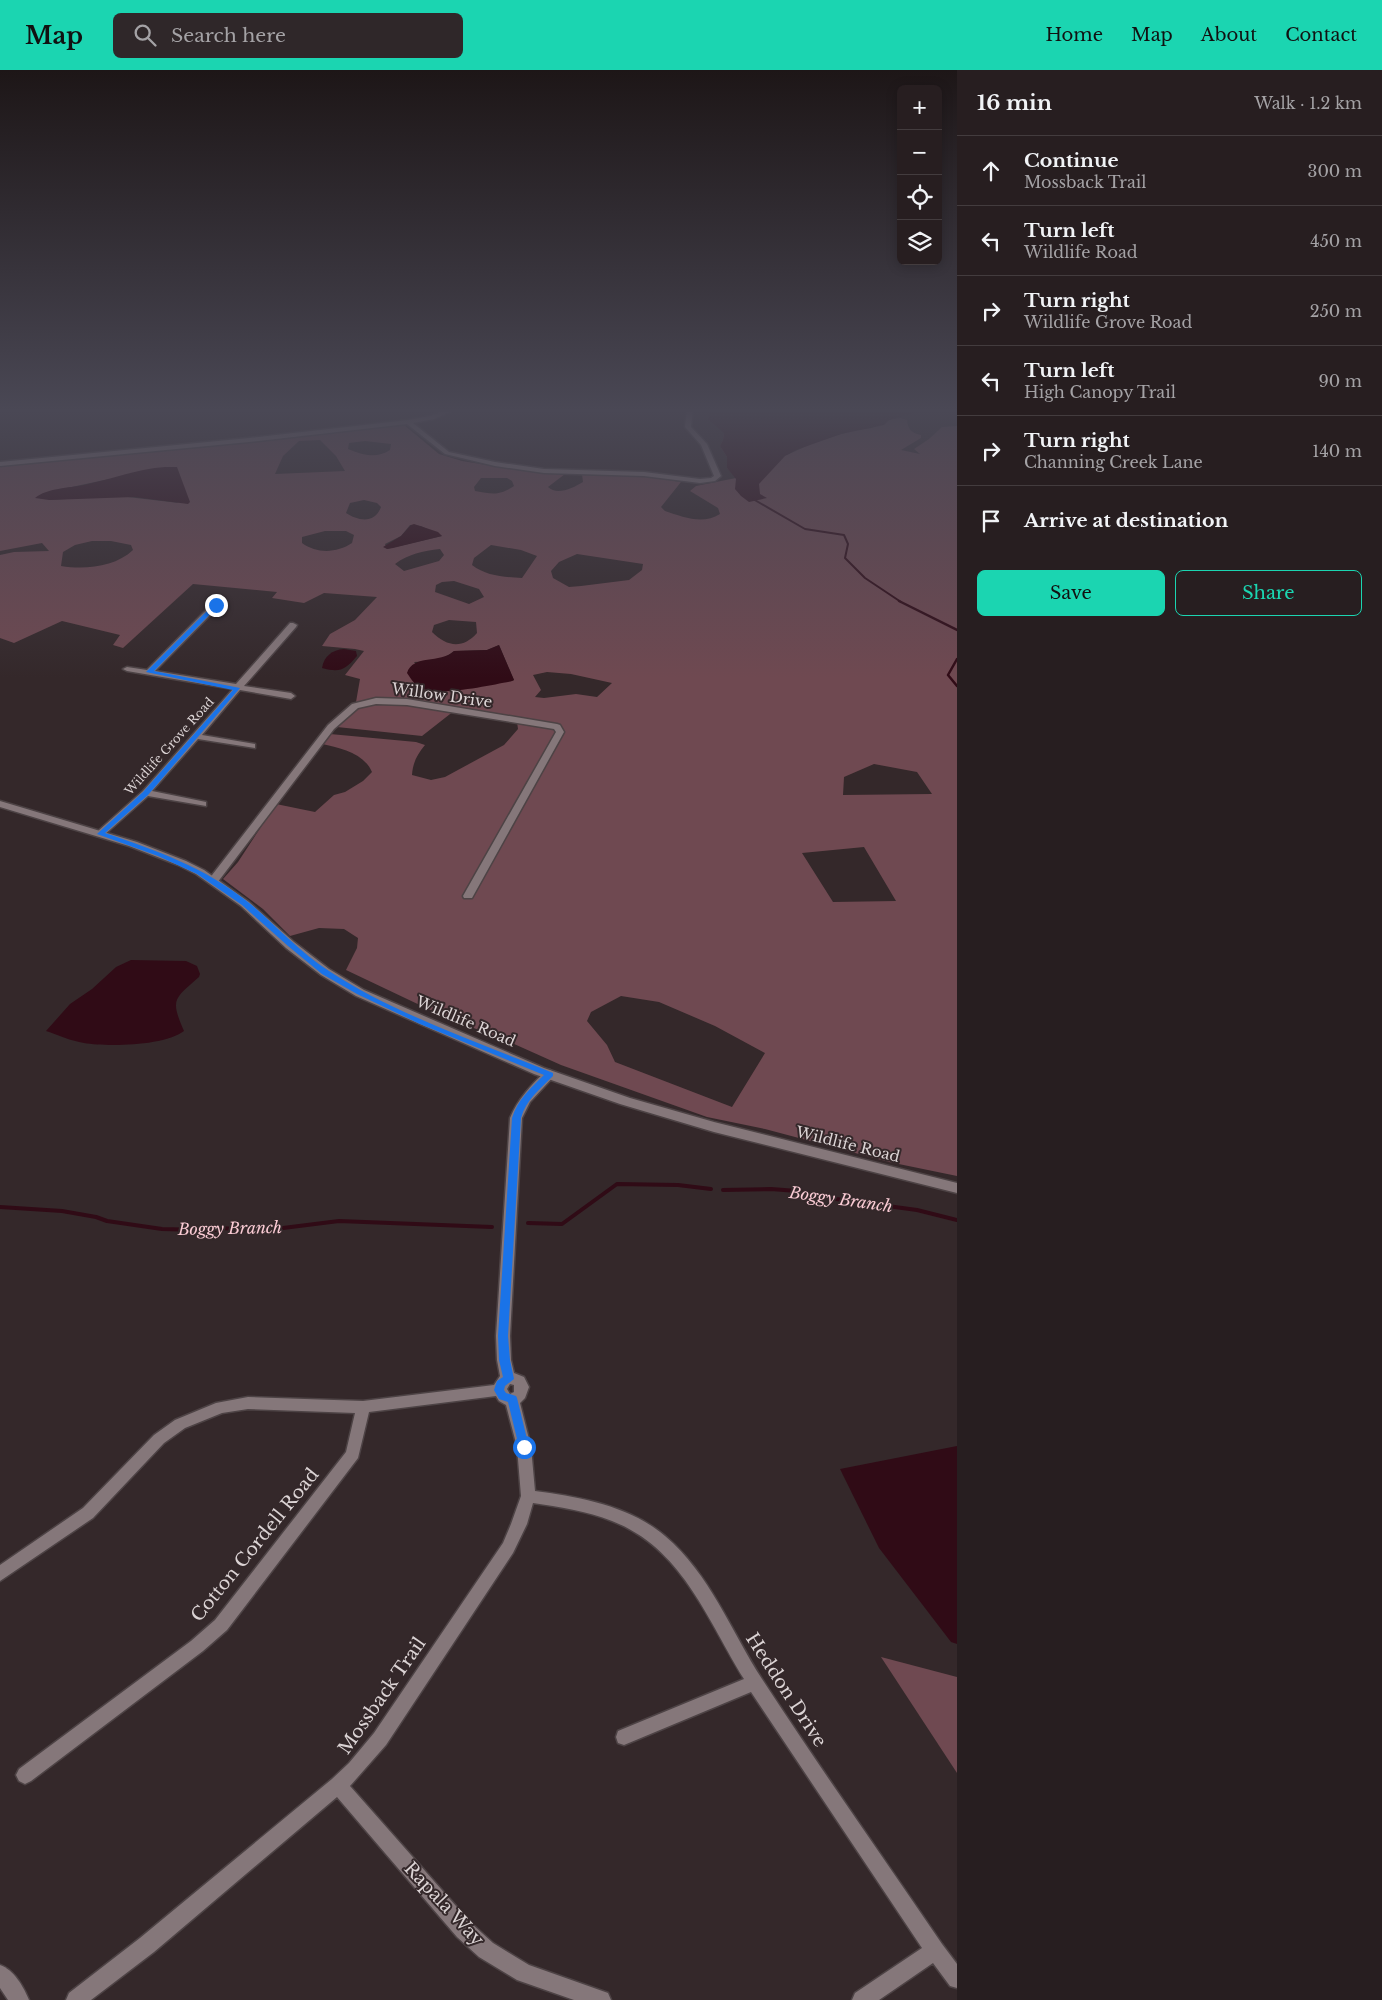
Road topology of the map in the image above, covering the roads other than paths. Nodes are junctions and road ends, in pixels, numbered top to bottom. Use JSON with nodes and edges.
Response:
{"nodes":[{"id":1,"x":216,"y":605,"type":"dead end"},
{"id":2,"x":293,"y":625,"type":"dead end"},
{"id":3,"x":127,"y":669,"type":"dead end"},
{"id":4,"x":149,"y":672,"type":"junction"},
{"id":5,"x":237,"y":688,"type":"junction"},
{"id":6,"x":291,"y":696,"type":"dead end"},
{"id":7,"x":195,"y":736,"type":"junction"},
{"id":8,"x":252,"y":746,"type":"dead end"},
{"id":9,"x":146,"y":794,"type":"junction"},
{"id":10,"x":0,"y":804,"type":"edge"},
{"id":11,"x":203,"y":804,"type":"dead end"},
{"id":12,"x":100,"y":834,"type":"junction"},
{"id":13,"x":213,"y":881,"type":"junction"},
{"id":14,"x":468,"y":896,"type":"dead end"},
{"id":15,"x":550,"y":1074,"type":"junction"},
{"id":16,"x":957,"y":1188,"type":"edge"},
{"id":17,"x":507,"y":1389,"type":"junction"},
{"id":18,"x":363,"y":1407,"type":"junction"},
{"id":19,"x":528,"y":1496,"type":"junction"},
{"id":20,"x":0,"y":1574,"type":"edge"},
{"id":21,"x":755,"y":1682,"type":"junction"},
{"id":22,"x":624,"y":1738,"type":"dead end"},
{"id":23,"x":25,"y":1775,"type":"dead end"},
{"id":24,"x":338,"y":1785,"type":"junction"},
{"id":25,"x":935,"y":1951,"type":"junction"},
{"id":26,"x":0,"y":1974,"type":"edge"},
{"id":27,"x":957,"y":1979,"type":"edge"},
{"id":28,"x":19,"y":2000,"type":"edge"},
{"id":29,"x":76,"y":2000,"type":"edge"},
{"id":30,"x":601,"y":2000,"type":"edge"},
{"id":31,"x":862,"y":2000,"type":"edge"}],
"edges":[{"from":1,"to":4,"type":"street"},
{"from":2,"to":5,"type":"street","name":"Wildlife Grove Road"},
{"from":3,"to":4,"type":"street"},
{"from":4,"to":5,"type":"street"},
{"from":5,"to":6,"type":"street"},
{"from":5,"to":7,"type":"street","name":"Wildlife Grove Road"},
{"from":7,"to":8,"type":"street"},
{"from":7,"to":9,"type":"street","name":"Wildlife Grove Road"},
{"from":9,"to":11,"type":"street"},
{"from":9,"to":12,"type":"street","name":"Wildlife Grove Road"},
{"from":10,"to":12,"type":"street","name":"Wildlife Road"},
{"from":12,"to":13,"type":"street","name":"Wildlife Road"},
{"from":13,"to":14,"type":"street","name":"Willow Drive"},
{"from":13,"to":15,"type":"street","name":"Wildlife Road"},
{"from":15,"to":16,"type":"street","name":"Wildlife Road"},
{"from":15,"to":17,"type":"street","name":"Mossback Trail"},
{"from":17,"to":18,"type":"street"},
{"from":17,"to":19,"type":"street","name":"Mossback Trail"},
{"from":18,"to":20,"type":"street"},
{"from":18,"to":23,"type":"street","name":"Cotton Cordell Road"},
{"from":19,"to":21,"type":"street","name":"Heddon Drive"},
{"from":19,"to":24,"type":"street","name":"Mossback Trail"},
{"from":21,"to":22,"type":"street"},
{"from":21,"to":25,"type":"street","name":"Heddon Drive"},
{"from":24,"to":29,"type":"street","name":"Mossback Trail"},
{"from":24,"to":30,"type":"street","name":"Rapala Way"},
{"from":25,"to":27,"type":"street","name":"Heddon Drive"},
{"from":25,"to":31,"type":"street"},
{"from":26,"to":28,"type":"street"}]}
